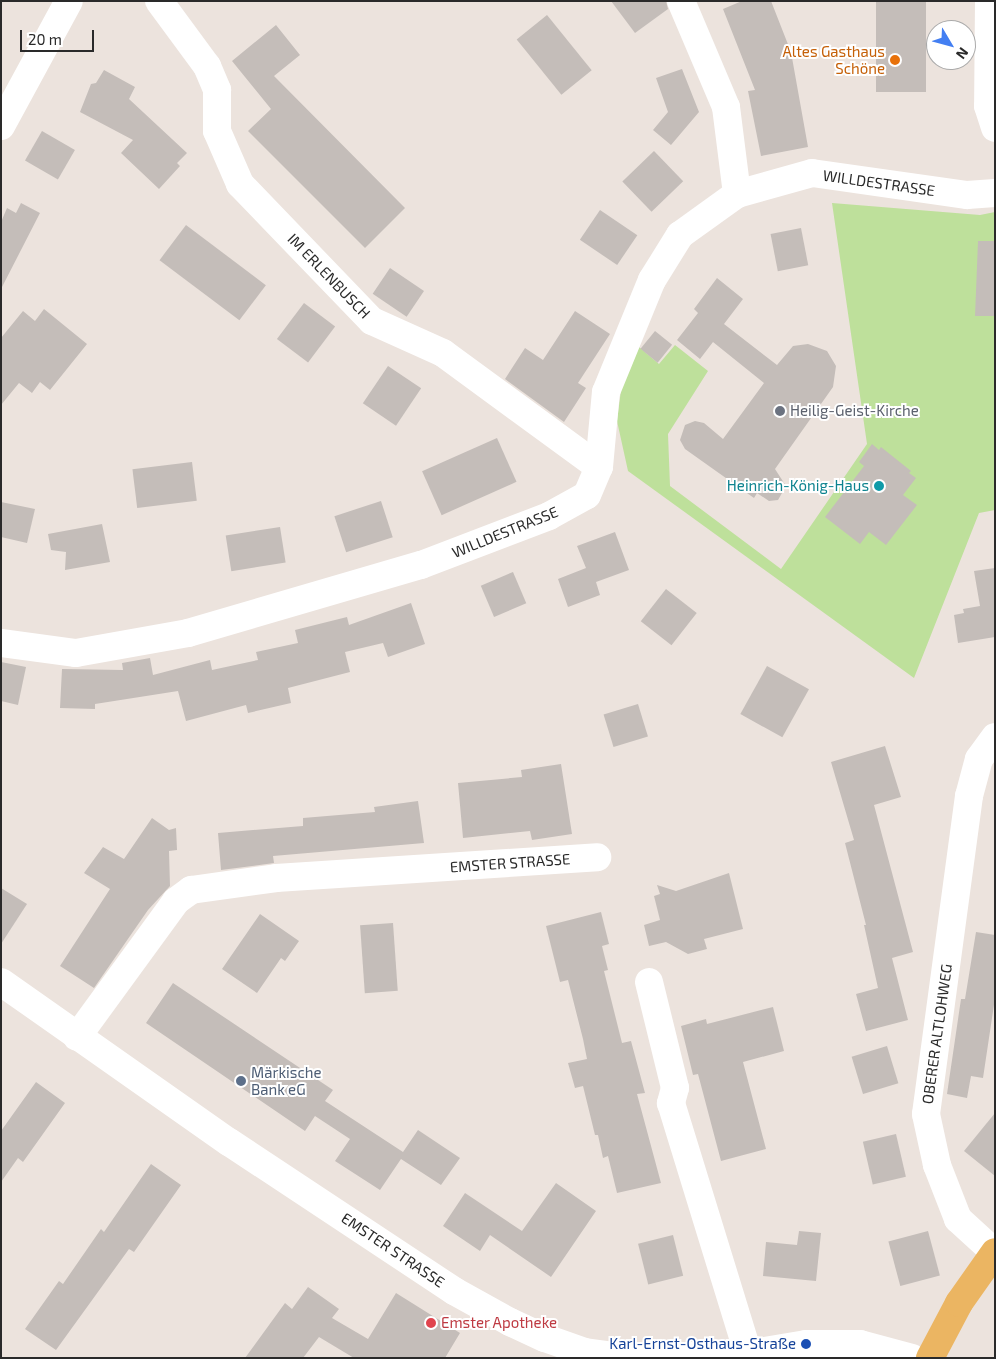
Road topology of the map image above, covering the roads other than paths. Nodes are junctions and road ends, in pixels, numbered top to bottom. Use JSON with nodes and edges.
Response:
{"nodes":[{"id":1,"x":69,"y":1,"type":"edge"},
{"id":2,"x":159,"y":1,"type":"edge"},
{"id":3,"x":681,"y":1,"type":"edge"},
{"id":4,"x":989,"y":1,"type":"edge"},
{"id":5,"x":1,"y":126,"type":"edge"},
{"id":6,"x":995,"y":128,"type":"edge"},
{"id":7,"x":995,"y":193,"type":"edge"},
{"id":8,"x":737,"y":194,"type":"junction"},
{"id":9,"x":599,"y":468,"type":"junction"},
{"id":10,"x":1,"y":643,"type":"edge"},
{"id":11,"x":995,"y":737,"type":"edge"},
{"id":12,"x":597,"y":857,"type":"dead end"},
{"id":13,"x":1,"y":982,"type":"edge"},
{"id":14,"x":649,"y":982,"type":"dead end"},
{"id":15,"x":77,"y":1037,"type":"junction"},
{"id":16,"x":995,"y":1252,"type":"edge"},
{"id":17,"x":748,"y":1354,"type":"junction"},
{"id":18,"x":912,"y":1358,"type":"edge"},
{"id":19,"x":930,"y":1358,"type":"edge"}],
"edges":[{"from":1,"to":5,"type":"street"},
{"from":2,"to":9,"type":"street","name":"IM ERLENBUSCH"},
{"from":3,"to":8,"type":"street"},
{"from":4,"to":6,"type":"street"},
{"from":7,"to":8,"type":"street","name":"WILLDESTRASSE"},
{"from":8,"to":9,"type":"street","name":"WILLDESTRASSE"},
{"from":9,"to":10,"type":"street","name":"WILLDESTRASSE"},
{"from":11,"to":16,"type":"street","name":"OBERER ALTLOHWEG"},
{"from":12,"to":15,"type":"street","name":"EMSTER STRASSE"},
{"from":13,"to":15,"type":"street","name":"EMSTER STRASSE"},
{"from":14,"to":17,"type":"street"},
{"from":15,"to":17,"type":"street","name":"EMSTER STRASSE"},
{"from":16,"to":19,"type":"main road"},
{"from":17,"to":18,"type":"street","name":"EMSTER STRASSE"}]}
